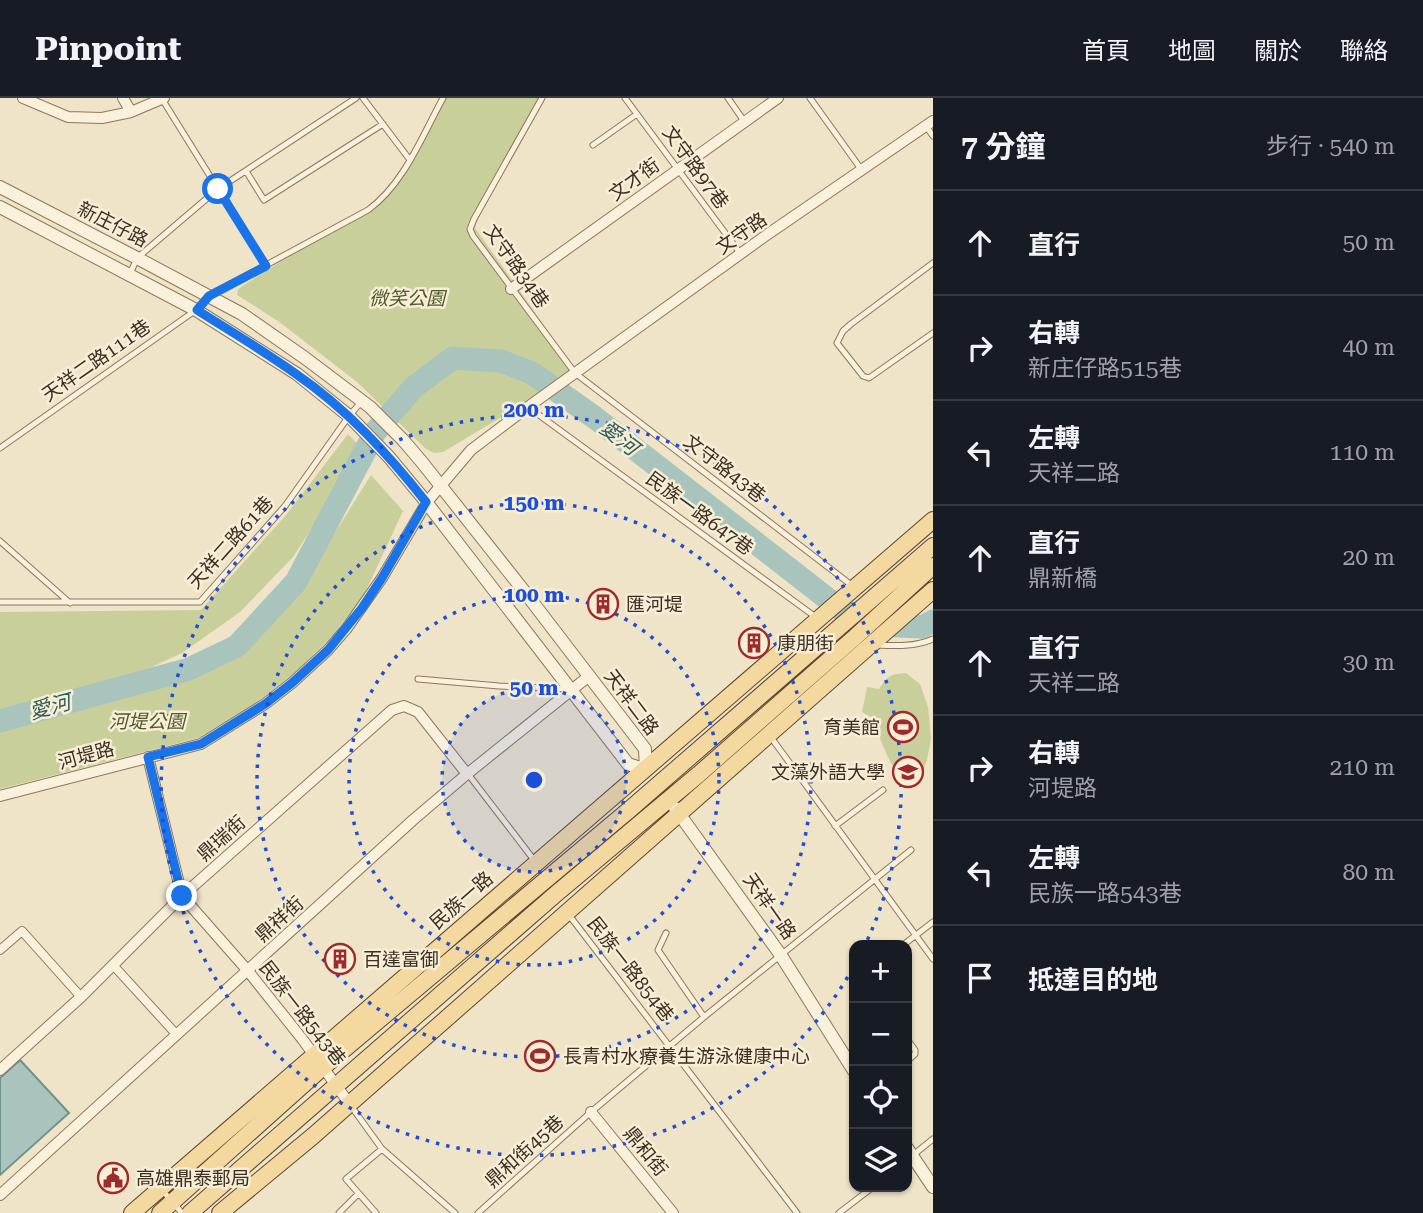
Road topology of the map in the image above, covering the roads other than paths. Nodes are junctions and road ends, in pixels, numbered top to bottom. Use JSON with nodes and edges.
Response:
{"nodes":[{"id":1,"x":23,"y":98,"type":"edge"},
{"id":2,"x":123,"y":98,"type":"edge"},
{"id":3,"x":356,"y":98,"type":"edge"},
{"id":4,"x":363,"y":98,"type":"edge"},
{"id":5,"x":443,"y":98,"type":"edge"},
{"id":6,"x":542,"y":98,"type":"edge"},
{"id":7,"x":625,"y":98,"type":"edge"},
{"id":8,"x":728,"y":98,"type":"edge"},
{"id":9,"x":778,"y":98,"type":"edge"},
{"id":10,"x":810,"y":98,"type":"edge"},
{"id":11,"x":163,"y":99,"type":"edge"},
{"id":12,"x":131,"y":112,"type":"junction"},
{"id":13,"x":637,"y":114,"type":"junction"},
{"id":14,"x":745,"y":121,"type":"junction"},
{"id":15,"x":929,"y":123,"type":"edge"},
{"id":16,"x":383,"y":124,"type":"junction"},
{"id":17,"x":933,"y":136,"type":"edge"},
{"id":18,"x":593,"y":145,"type":"dead end"},
{"id":19,"x":410,"y":160,"type":"junction"},
{"id":20,"x":678,"y":169,"type":"junction"},
{"id":21,"x":862,"y":170,"type":"junction"},
{"id":22,"x":246,"y":171,"type":"junction"},
{"id":23,"x":0,"y":187,"type":"edge"},
{"id":24,"x":218,"y":189,"type":"junction"},
{"id":25,"x":0,"y":206,"type":"edge"},
{"id":26,"x":740,"y":254,"type":"junction"},
{"id":27,"x":137,"y":258,"type":"junction"},
{"id":28,"x":933,"y":263,"type":"edge"},
{"id":29,"x":266,"y":266,"type":"junction"},
{"id":30,"x":130,"y":274,"type":"junction"},
{"id":31,"x":511,"y":289,"type":"junction"},
{"id":32,"x":209,"y":296,"type":"junction"},
{"id":33,"x":197,"y":310,"type":"junction"},
{"id":34,"x":933,"y":333,"type":"edge"},
{"id":35,"x":573,"y":374,"type":"junction"},
{"id":36,"x":366,"y":405,"type":"junction"},
{"id":37,"x":530,"y":405,"type":"junction"},
{"id":38,"x":353,"y":420,"type":"junction"},
{"id":39,"x":0,"y":448,"type":"edge"},
{"id":40,"x":440,"y":485,"type":"junction"},
{"id":41,"x":426,"y":502,"type":"junction"},
{"id":42,"x":933,"y":520,"type":"edge"},
{"id":43,"x":0,"y":541,"type":"edge"},
{"id":44,"x":933,"y":546,"type":"edge"},
{"id":45,"x":933,"y":566,"type":"edge"},
{"id":46,"x":855,"y":587,"type":"junction"},
{"id":47,"x":933,"y":590,"type":"edge"},
{"id":48,"x":0,"y":602,"type":"edge"},
{"id":49,"x":70,"y":603,"type":"junction"},
{"id":50,"x":891,"y":615,"type":"junction"},
{"id":51,"x":814,"y":623,"type":"junction"},
{"id":52,"x":829,"y":637,"type":"junction"},
{"id":53,"x":933,"y":639,"type":"edge"},
{"id":54,"x":862,"y":641,"type":"junction"},
{"id":55,"x":589,"y":676,"type":"junction"},
{"id":56,"x":418,"y":679,"type":"dead end"},
{"id":57,"x":572,"y":689,"type":"junction"},
{"id":58,"x":768,"y":734,"type":"junction"},
{"id":59,"x":148,"y":757,"type":"junction"},
{"id":60,"x":646,"y":770,"type":"junction"},
{"id":61,"x":467,"y":774,"type":"junction"},
{"id":62,"x":658,"y":785,"type":"junction"},
{"id":63,"x":883,"y":790,"type":"dead end"},
{"id":64,"x":0,"y":796,"type":"edge"},
{"id":65,"x":669,"y":800,"type":"junction"},
{"id":66,"x":679,"y":813,"type":"junction"},
{"id":67,"x":835,"y":826,"type":"junction"},
{"id":68,"x":911,"y":849,"type":"dead end"},
{"id":69,"x":536,"y":863,"type":"junction"},
{"id":70,"x":873,"y":879,"type":"junction"},
{"id":71,"x":182,"y":896,"type":"junction"},
{"id":72,"x":567,"y":912,"type":"junction"},
{"id":73,"x":933,"y":922,"type":"edge"},
{"id":74,"x":666,"y":933,"type":"dead end"},
{"id":75,"x":915,"y":936,"type":"junction"},
{"id":76,"x":910,"y":940,"type":"edge"},
{"id":77,"x":0,"y":950,"type":"edge"},
{"id":78,"x":780,"y":954,"type":"junction"},
{"id":79,"x":933,"y":959,"type":"edge"},
{"id":80,"x":113,"y":965,"type":"junction"},
{"id":81,"x":248,"y":971,"type":"junction"},
{"id":82,"x":81,"y":997,"type":"junction"},
{"id":83,"x":704,"y":1017,"type":"junction"},
{"id":84,"x":177,"y":1035,"type":"junction"},
{"id":85,"x":670,"y":1045,"type":"junction"},
{"id":86,"x":849,"y":1060,"type":"edge"},
{"id":87,"x":319,"y":1061,"type":"junction"},
{"id":88,"x":0,"y":1070,"type":"edge"},
{"id":89,"x":336,"y":1086,"type":"junction"},
{"id":90,"x":349,"y":1103,"type":"junction"},
{"id":91,"x":592,"y":1112,"type":"junction"},
{"id":92,"x":933,"y":1139,"type":"edge"},
{"id":93,"x":382,"y":1149,"type":"junction"},
{"id":94,"x":912,"y":1152,"type":"edge"},
{"id":95,"x":912,"y":1158,"type":"edge"},
{"id":96,"x":933,"y":1187,"type":"edge"},
{"id":97,"x":160,"y":1188,"type":"junction"},
{"id":98,"x":866,"y":1192,"type":"edge"},
{"id":99,"x":358,"y":1194,"type":"junction"},
{"id":100,"x":0,"y":1195,"type":"edge"},
{"id":101,"x":171,"y":1209,"type":"edge"},
{"id":102,"x":667,"y":1211,"type":"edge"},
{"id":103,"x":132,"y":1213,"type":"edge"},
{"id":104,"x":190,"y":1213,"type":"edge"},
{"id":105,"x":220,"y":1213,"type":"edge"},
{"id":106,"x":339,"y":1213,"type":"edge"},
{"id":107,"x":376,"y":1213,"type":"edge"},
{"id":108,"x":455,"y":1213,"type":"edge"},
{"id":109,"x":478,"y":1213,"type":"edge"},
{"id":110,"x":797,"y":1213,"type":"edge"},
{"id":111,"x":839,"y":1213,"type":"edge"}],
"edges":[{"from":1,"to":12,"type":"street"},
{"from":2,"to":12,"type":"street"},
{"from":3,"to":22,"type":"lane"},
{"from":4,"to":16,"type":"lane"},
{"from":5,"to":19,"type":"lane"},
{"from":6,"to":31,"type":"lane","name":"文守路34巷"},
{"from":7,"to":13,"type":"lane","name":"文守路97巷"},
{"from":8,"to":14,"type":"lane"},
{"from":9,"to":14,"type":"street","name":"文才街"},
{"from":10,"to":21,"type":"lane"},
{"from":11,"to":12,"type":"street"},
{"from":11,"to":24,"type":"lane"},
{"from":13,"to":18,"type":"lane"},
{"from":13,"to":20,"type":"lane","name":"文守路97巷"},
{"from":14,"to":20,"type":"street","name":"文才街"},
{"from":15,"to":17,"type":"lane"},
{"from":15,"to":21,"type":"street","name":"文守路"},
{"from":16,"to":19,"type":"lane"},
{"from":16,"to":22,"type":"lane"},
{"from":19,"to":29,"type":"lane"},
{"from":20,"to":26,"type":"lane","name":"文守路97巷"},
{"from":20,"to":31,"type":"street","name":"文才街"},
{"from":21,"to":26,"type":"street","name":"文守路"},
{"from":22,"to":24,"type":"lane"},
{"from":23,"to":27,"type":"street","name":"新庄仔路"},
{"from":24,"to":27,"type":"lane"},
{"from":24,"to":29,"type":"lane"},
{"from":25,"to":30,"type":"street","name":"新庄仔路"},
{"from":26,"to":35,"type":"street","name":"文守路"},
{"from":27,"to":30,"type":"lane"},
{"from":27,"to":32,"type":"street","name":"新庄仔路"},
{"from":28,"to":34,"type":"lane"},
{"from":29,"to":32,"type":"lane"},
{"from":30,"to":33,"type":"street","name":"新庄仔路"},
{"from":31,"to":35,"type":"lane","name":"文守路34巷"},
{"from":32,"to":33,"type":"lane","name":"天祥二路111巷"},
{"from":32,"to":36,"type":"street"},
{"from":33,"to":38,"type":"street"},
{"from":33,"to":39,"type":"lane","name":"天祥二路111巷"},
{"from":35,"to":37,"type":"street","name":"文守路"},
{"from":35,"to":46,"type":"lane","name":"文守路43巷"},
{"from":36,"to":38,"type":"lane","name":"天祥二路61巷"},
{"from":36,"to":40,"type":"street","name":"天祥二路"},
{"from":37,"to":40,"type":"street"},
{"from":37,"to":51,"type":"lane","name":"民族一路647巷"},
{"from":38,"to":41,"type":"street"},
{"from":38,"to":49,"type":"lane","name":"天祥二路61巷"},
{"from":40,"to":41,"type":"street","name":"河堤路"},
{"from":40,"to":55,"type":"street","name":"天祥二路"},
{"from":41,"to":57,"type":"street"},
{"from":41,"to":59,"type":"street","name":"河堤路"},
{"from":42,"to":46,"type":"main road"},
{"from":43,"to":49,"type":"lane"},
{"from":44,"to":52,"type":"main road","name":"民族一路"},
{"from":45,"to":50,"type":"main road"},
{"from":46,"to":51,"type":"main road","name":"民族一路"},
{"from":47,"to":50,"type":"main road"},
{"from":48,"to":49,"type":"lane","name":"天祥二路61巷"},
{"from":50,"to":54,"type":"main road"},
{"from":51,"to":52,"type":"main road"},
{"from":51,"to":60,"type":"main road","name":"民族一路"},
{"from":52,"to":62,"type":"main road","name":"民族一路"},
{"from":53,"to":54,"type":"lane"},
{"from":54,"to":58,"type":"main road"},
{"from":54,"to":65,"type":"main road"},
{"from":55,"to":57,"type":"street","name":"鼎祥街"},
{"from":55,"to":60,"type":"street","name":"天祥二路"},
{"from":56,"to":57,"type":"lane"},
{"from":57,"to":60,"type":"street"},
{"from":57,"to":61,"type":"street","name":"鼎祥街"},
{"from":58,"to":66,"type":"main road"},
{"from":58,"to":67,"type":"lane"},
{"from":59,"to":64,"type":"street","name":"河堤路"},
{"from":59,"to":71,"type":"street","name":"民族一路543巷"},
{"from":60,"to":62,"type":"street","name":"天祥一路"},
{"from":60,"to":69,"type":"main road","name":"民族一路"},
{"from":61,"to":69,"type":"lane"},
{"from":61,"to":71,"type":"street","name":"鼎瑞街"},
{"from":61,"to":81,"type":"street","name":"鼎祥街"},
{"from":62,"to":65,"type":"street","name":"天祥一路"},
{"from":62,"to":87,"type":"main road","name":"民族一路"},
{"from":63,"to":67,"type":"lane"},
{"from":65,"to":66,"type":"street","name":"天祥一路"},
{"from":65,"to":89,"type":"main road"},
{"from":66,"to":72,"type":"main road"},
{"from":66,"to":78,"type":"street","name":"天祥一路"},
{"from":67,"to":70,"type":"lane"},
{"from":68,"to":70,"type":"lane","name":"鼎和街45巷"},
{"from":69,"to":87,"type":"main road","name":"民族一路"},
{"from":70,"to":75,"type":"lane"},
{"from":70,"to":78,"type":"lane","name":"鼎和街45巷"},
{"from":71,"to":80,"type":"street","name":"鼎瑞街"},
{"from":71,"to":81,"type":"street","name":"民族一路543巷"},
{"from":72,"to":85,"type":"lane","name":"民族一路854巷"},
{"from":72,"to":90,"type":"main road"},
{"from":73,"to":75,"type":"lane"},
{"from":74,"to":83,"type":"lane"},
{"from":75,"to":76,"type":"lane"},
{"from":75,"to":79,"type":"lane"},
{"from":77,"to":82,"type":"street"},
{"from":78,"to":83,"type":"lane","name":"鼎和街45巷"},
{"from":78,"to":86,"type":"street","name":"天祥一路"},
{"from":80,"to":82,"type":"street","name":"鼎瑞街"},
{"from":80,"to":84,"type":"street"},
{"from":81,"to":84,"type":"street","name":"鼎祥街"},
{"from":81,"to":87,"type":"street","name":"民族一路543巷"},
{"from":82,"to":88,"type":"street","name":"鼎瑞街"},
{"from":83,"to":85,"type":"lane","name":"鼎和街45巷"},
{"from":84,"to":100,"type":"street","name":"鼎祥街"},
{"from":85,"to":91,"type":"lane","name":"鼎和街45巷"},
{"from":85,"to":110,"type":"lane","name":"民族一路854巷"},
{"from":87,"to":89,"type":"street","name":"民族一路543巷"},
{"from":87,"to":97,"type":"main road","name":"民族一路"},
{"from":87,"to":101,"type":"main road","name":"民族一路"},
{"from":89,"to":90,"type":"street","name":"民族一路543巷"},
{"from":89,"to":104,"type":"main road"},
{"from":90,"to":93,"type":"lane"},
{"from":90,"to":105,"type":"main road"},
{"from":91,"to":102,"type":"street","name":"鼎和街"},
{"from":91,"to":109,"type":"lane","name":"鼎和街45巷"},
{"from":92,"to":94,"type":"lane"},
{"from":93,"to":99,"type":"lane"},
{"from":93,"to":108,"type":"lane"},
{"from":95,"to":96,"type":"street"},
{"from":97,"to":101,"type":"lane"},
{"from":97,"to":103,"type":"main road","name":"民族一路"},
{"from":98,"to":111,"type":"lane"},
{"from":99,"to":106,"type":"lane"},
{"from":99,"to":107,"type":"lane"}]}
